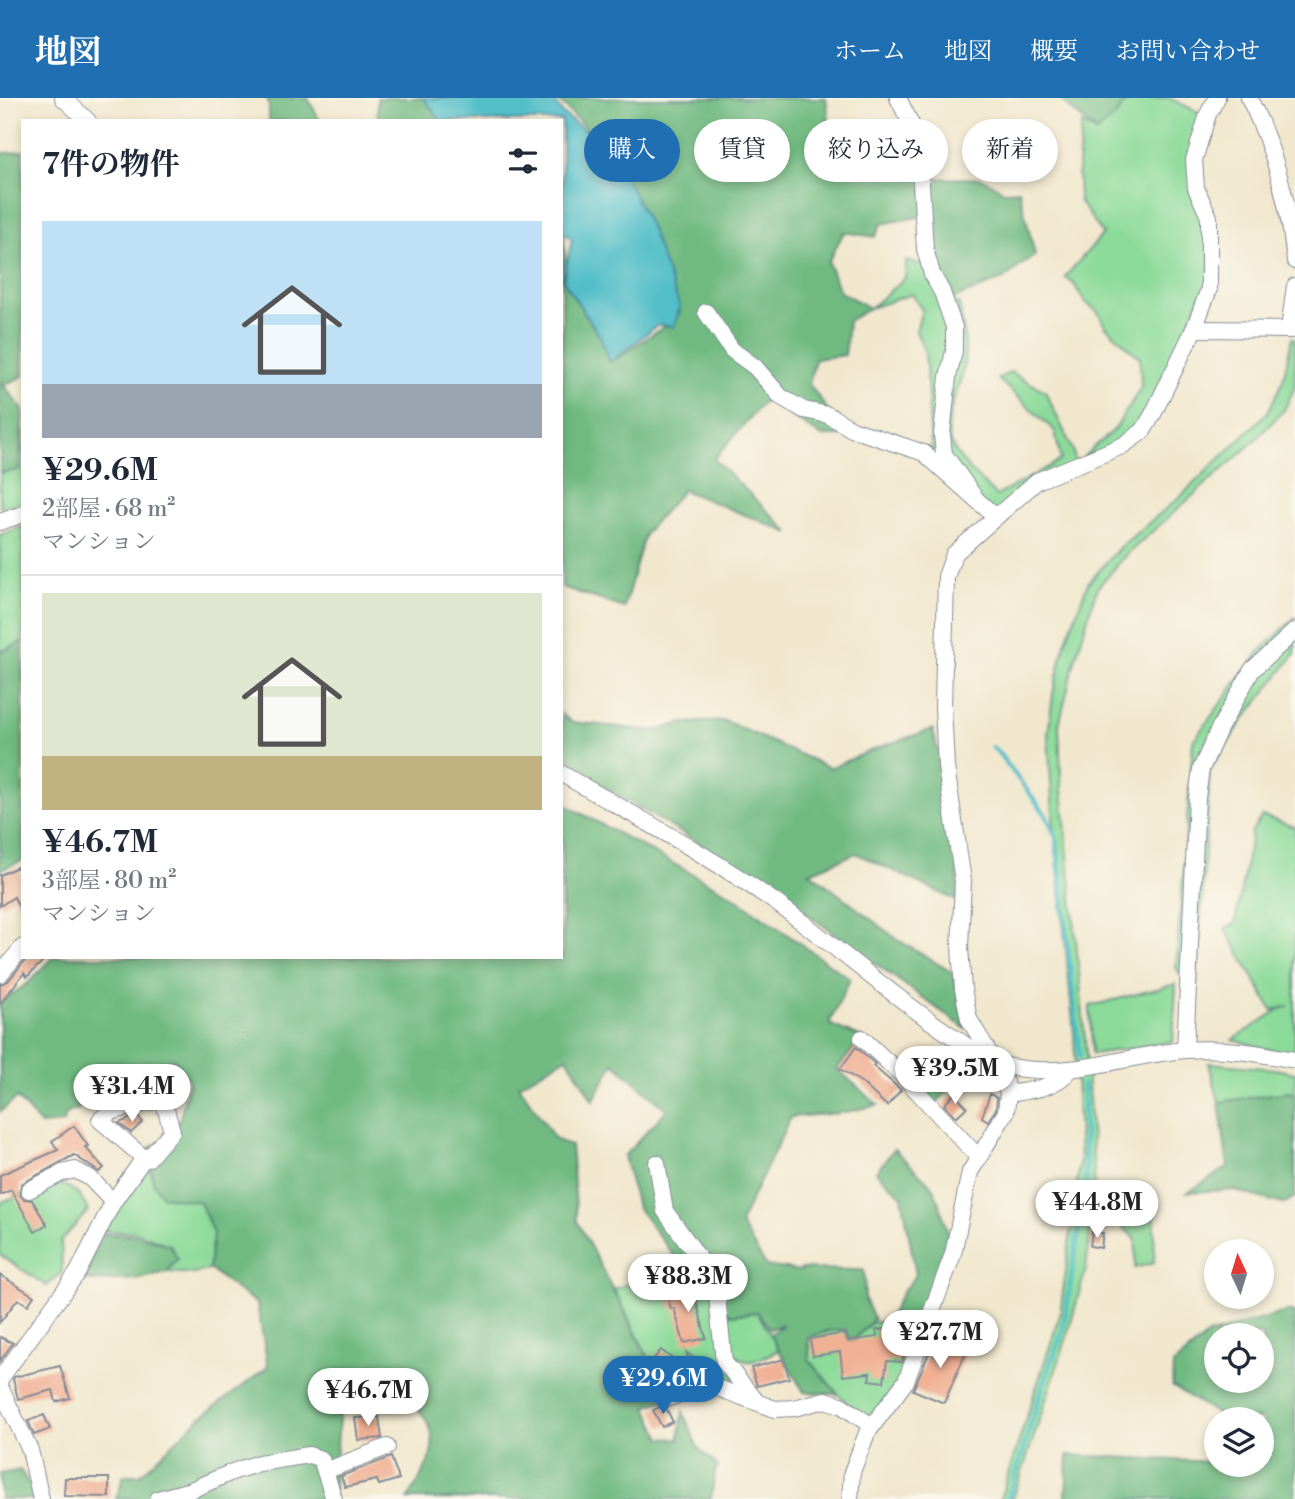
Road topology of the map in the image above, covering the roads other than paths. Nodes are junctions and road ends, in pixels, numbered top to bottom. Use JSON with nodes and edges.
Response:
{"nodes":[{"id":1,"x":63,"y":98,"type":"edge"},
{"id":2,"x":898,"y":98,"type":"edge"},
{"id":3,"x":1217,"y":98,"type":"edge"},
{"id":4,"x":1249,"y":98,"type":"edge"},
{"id":5,"x":86,"y":119,"type":"edge"},
{"id":6,"x":1295,"y":261,"type":"edge"},
{"id":7,"x":1295,"y":286,"type":"edge"},
{"id":8,"x":706,"y":312,"type":"dead end"},
{"id":9,"x":1194,"y":329,"type":"junction"},
{"id":10,"x":1292,"y":330,"type":"edge"},
{"id":11,"x":976,"y":499,"type":"junction"},
{"id":12,"x":21,"y":515,"type":"edge"},
{"id":13,"x":996,"y":517,"type":"junction"},
{"id":14,"x":0,"y":522,"type":"edge"},
{"id":15,"x":1295,"y":631,"type":"edge"},
{"id":16,"x":563,"y":775,"type":"edge"},
{"id":17,"x":21,"y":949,"type":"edge"},
{"id":18,"x":0,"y":974,"type":"edge"},
{"id":19,"x":862,"y":1038,"type":"dead end"},
{"id":20,"x":1185,"y":1050,"type":"junction"},
{"id":21,"x":1295,"y":1060,"type":"edge"},
{"id":22,"x":994,"y":1061,"type":"junction"},
{"id":23,"x":1070,"y":1070,"type":"junction"},
{"id":24,"x":1008,"y":1094,"type":"junction"},
{"id":25,"x":144,"y":1158,"type":"dead end"},
{"id":26,"x":979,"y":1158,"type":"junction"},
{"id":27,"x":657,"y":1163,"type":"dead end"},
{"id":28,"x":29,"y":1190,"type":"dead end"},
{"id":29,"x":113,"y":1202,"type":"junction"},
{"id":30,"x":0,"y":1379,"type":"edge"},
{"id":31,"x":0,"y":1387,"type":"edge"},
{"id":32,"x":669,"y":1398,"type":"dead end"},
{"id":33,"x":757,"y":1402,"type":"junction"},
{"id":34,"x":873,"y":1426,"type":"junction"},
{"id":35,"x":387,"y":1447,"type":"dead end"},
{"id":36,"x":325,"y":1471,"type":"junction"},
{"id":37,"x":41,"y":1499,"type":"edge"},
{"id":38,"x":158,"y":1499,"type":"edge"},
{"id":39,"x":334,"y":1499,"type":"edge"},
{"id":40,"x":850,"y":1499,"type":"edge"}],
"edges":[{"from":1,"to":5,"type":"street"},
{"from":2,"to":11,"type":"street"},
{"from":3,"to":9,"type":"street"},
{"from":4,"to":6,"type":"street"},
{"from":7,"to":10,"type":"street"},
{"from":8,"to":11,"type":"street"},
{"from":9,"to":10,"type":"street"},
{"from":9,"to":13,"type":"street"},
{"from":11,"to":13,"type":"street"},
{"from":12,"to":14,"type":"street"},
{"from":13,"to":22,"type":"street"},
{"from":15,"to":20,"type":"street"},
{"from":16,"to":22,"type":"street"},
{"from":17,"to":18,"type":"street"},
{"from":19,"to":26,"type":"street"},
{"from":20,"to":21,"type":"street"},
{"from":20,"to":23,"type":"street"},
{"from":22,"to":23,"type":"street"},
{"from":22,"to":24,"type":"street"},
{"from":23,"to":24,"type":"street"},
{"from":24,"to":26,"type":"street"},
{"from":25,"to":29,"type":"street"},
{"from":26,"to":34,"type":"street"},
{"from":27,"to":33,"type":"street"},
{"from":28,"to":29,"type":"street"},
{"from":29,"to":30,"type":"street"},
{"from":31,"to":37,"type":"street"},
{"from":32,"to":33,"type":"street"},
{"from":33,"to":34,"type":"street"},
{"from":34,"to":40,"type":"street"},
{"from":35,"to":36,"type":"street"},
{"from":36,"to":38,"type":"street"},
{"from":36,"to":39,"type":"street"}]}
